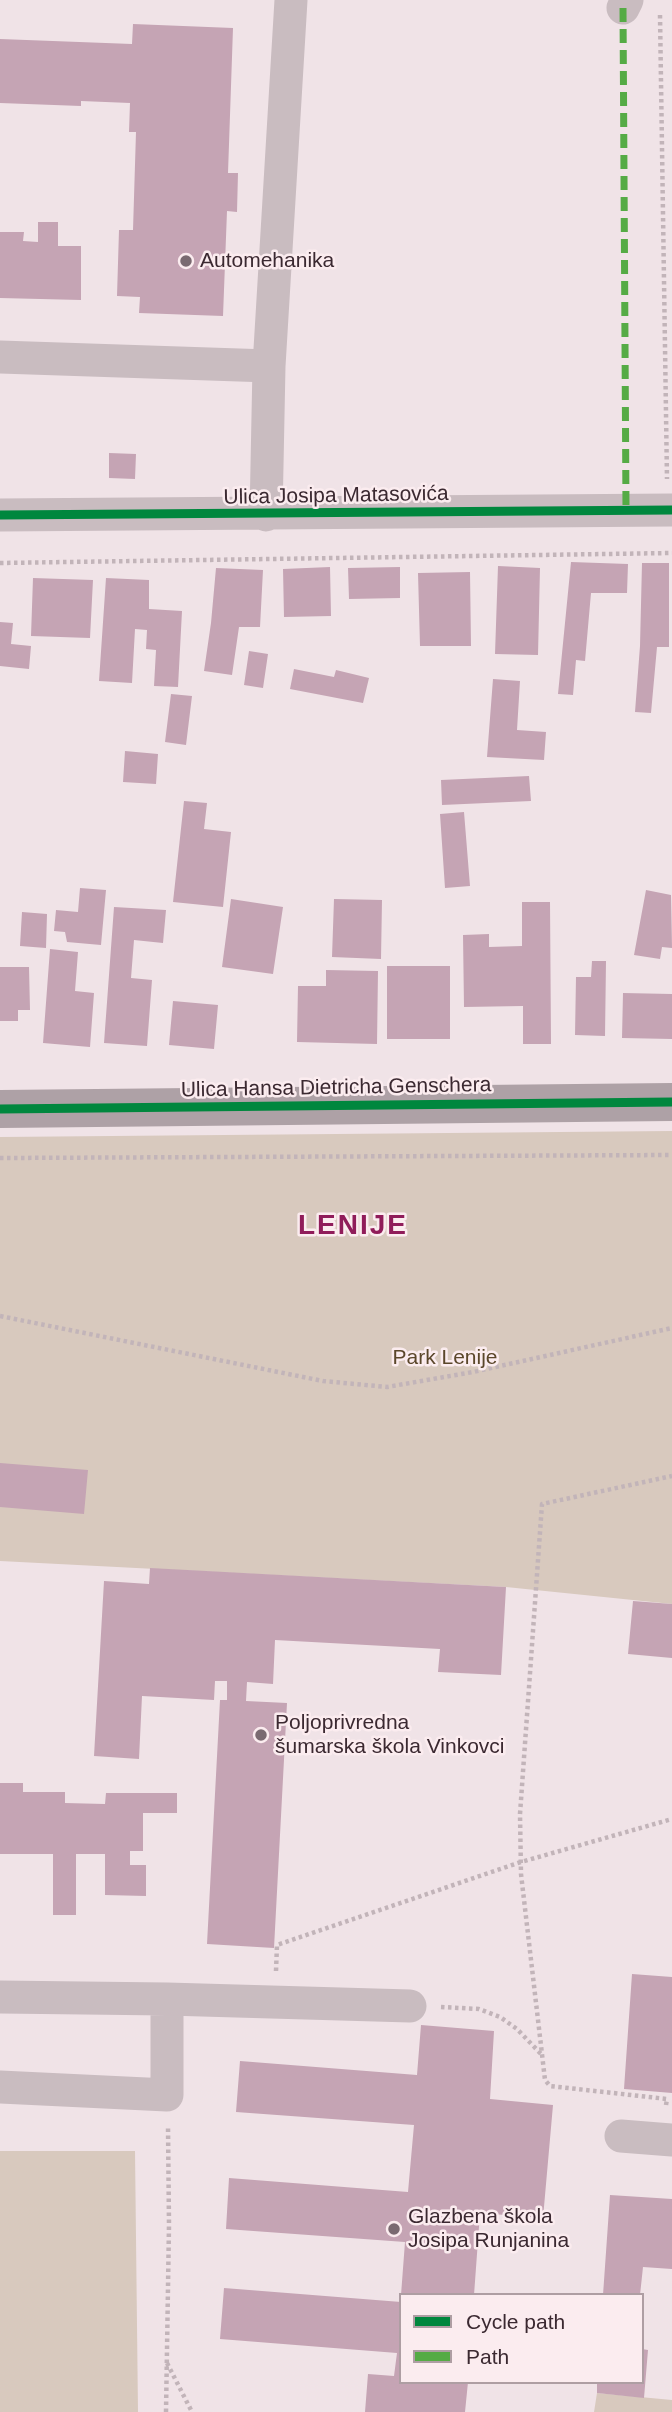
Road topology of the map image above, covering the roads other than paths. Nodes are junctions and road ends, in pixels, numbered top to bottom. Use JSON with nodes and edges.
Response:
{"nodes":[{"id":1,"x":290,"y":0,"type":"edge"},
{"id":2,"x":0,"y":356,"type":"edge"},
{"id":3,"x":269,"y":366,"type":"junction"},
{"id":4,"x":670,"y":510,"type":"edge"},
{"id":5,"x":0,"y":515,"type":"edge"},
{"id":6,"x":267,"y":515,"type":"junction"},
{"id":7,"x":672,"y":1102,"type":"edge"},
{"id":8,"x":0,"y":1109,"type":"edge"},
{"id":9,"x":0,"y":1997,"type":"edge"},
{"id":10,"x":167,"y":1998,"type":"junction"},
{"id":11,"x":410,"y":2006,"type":"road end"},
{"id":12,"x":0,"y":2087,"type":"edge"},
{"id":13,"x":621,"y":2136,"type":"dead end"},
{"id":14,"x":667,"y":2140,"type":"edge"}],
"edges":[{"from":1,"to":3,"type":"street"},
{"from":2,"to":3,"type":"street"},
{"from":3,"to":6,"type":"street"},
{"from":4,"to":6,"type":"street","name":"Ulica Josipa Matasovića"},
{"from":5,"to":6,"type":"street","name":"Ulica Josipa Matasovića"},
{"from":7,"to":8,"type":"main road","name":"Ulica Hansa Dietricha Genschera"},
{"from":9,"to":10,"type":"street"},
{"from":10,"to":11,"type":"street"},
{"from":10,"to":12,"type":"street"},
{"from":13,"to":14,"type":"street"}]}
